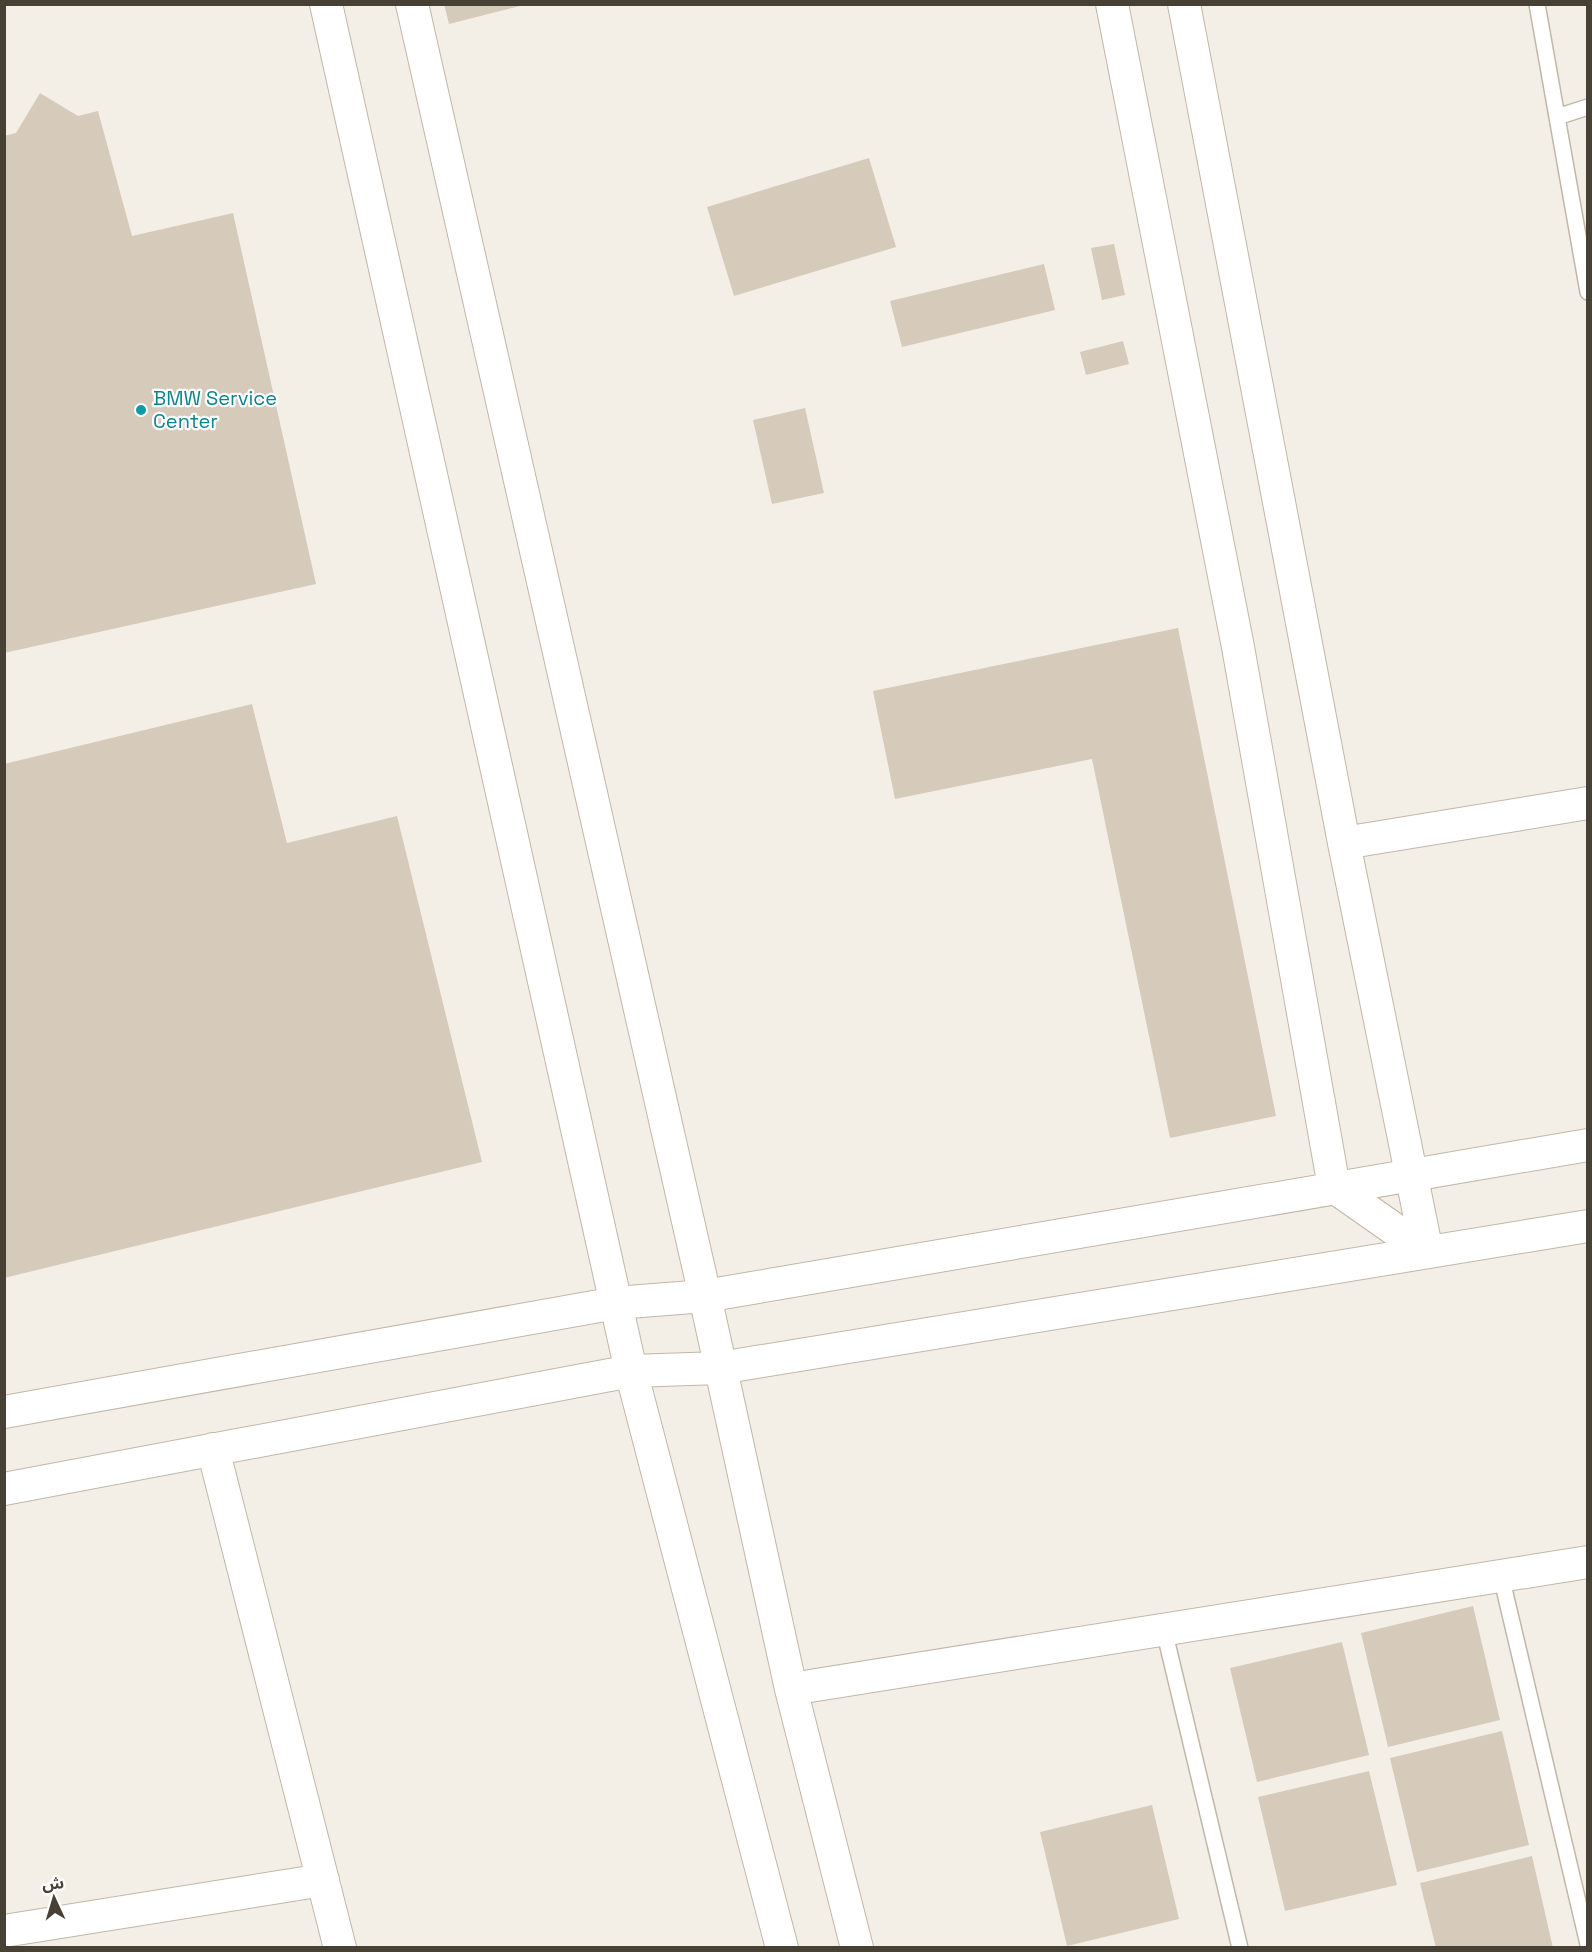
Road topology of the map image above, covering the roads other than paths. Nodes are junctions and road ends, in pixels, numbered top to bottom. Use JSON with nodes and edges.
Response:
{"nodes":[{"id":1,"x":326,"y":4,"type":"edge"},
{"id":2,"x":412,"y":4,"type":"edge"},
{"id":3,"x":1112,"y":4,"type":"edge"},
{"id":4,"x":1184,"y":4,"type":"edge"},
{"id":5,"x":1537,"y":4,"type":"edge"},
{"id":6,"x":1587,"y":107,"type":"edge"},
{"id":7,"x":1557,"y":117,"type":"junction"},
{"id":8,"x":1587,"y":292,"type":"edge"},
{"id":9,"x":1587,"y":803,"type":"edge"},
{"id":10,"x":1344,"y":843,"type":"junction"},
{"id":11,"x":1587,"y":1145,"type":"edge"},
{"id":12,"x":1410,"y":1175,"type":"junction"},
{"id":13,"x":1334,"y":1187,"type":"junction"},
{"id":14,"x":1587,"y":1226,"type":"edge"},
{"id":15,"x":1427,"y":1252,"type":"junction"},
{"id":16,"x":705,"y":1296,"type":"junction"},
{"id":17,"x":616,"y":1303,"type":"junction"},
{"id":18,"x":720,"y":1368,"type":"junction"},
{"id":19,"x":631,"y":1371,"type":"junction"},
{"id":20,"x":4,"y":1412,"type":"edge"},
{"id":21,"x":213,"y":1449,"type":"junction"},
{"id":22,"x":4,"y":1489,"type":"edge"},
{"id":23,"x":1587,"y":1562,"type":"edge"},
{"id":24,"x":1501,"y":1576,"type":"junction"},
{"id":25,"x":1164,"y":1630,"type":"junction"},
{"id":26,"x":791,"y":1689,"type":"junction"},
{"id":27,"x":323,"y":1880,"type":"junction"},
{"id":28,"x":1582,"y":1900,"type":"edge"},
{"id":29,"x":4,"y":1930,"type":"edge"},
{"id":30,"x":1587,"y":1944,"type":"edge"},
{"id":31,"x":340,"y":1947,"type":"edge"},
{"id":32,"x":783,"y":1947,"type":"edge"},
{"id":33,"x":857,"y":1947,"type":"edge"},
{"id":34,"x":1240,"y":1947,"type":"edge"}],
"edges":[{"from":1,"to":17,"type":"street"},
{"from":2,"to":16,"type":"street"},
{"from":3,"to":13,"type":"street"},
{"from":4,"to":10,"type":"street"},
{"from":5,"to":7,"type":"lane"},
{"from":6,"to":7,"type":"lane"},
{"from":7,"to":8,"type":"lane"},
{"from":9,"to":10,"type":"street"},
{"from":10,"to":12,"type":"street"},
{"from":11,"to":12,"type":"street"},
{"from":12,"to":13,"type":"street"},
{"from":12,"to":15,"type":"street"},
{"from":13,"to":15,"type":"street"},
{"from":13,"to":16,"type":"street"},
{"from":14,"to":15,"type":"street"},
{"from":15,"to":18,"type":"street"},
{"from":16,"to":17,"type":"street"},
{"from":16,"to":18,"type":"street"},
{"from":17,"to":19,"type":"street"},
{"from":17,"to":20,"type":"street"},
{"from":18,"to":19,"type":"street"},
{"from":18,"to":26,"type":"street"},
{"from":19,"to":21,"type":"street"},
{"from":19,"to":32,"type":"street"},
{"from":21,"to":22,"type":"street"},
{"from":21,"to":27,"type":"street"},
{"from":23,"to":24,"type":"street"},
{"from":24,"to":25,"type":"street"},
{"from":24,"to":28,"type":"lane"},
{"from":25,"to":26,"type":"street"},
{"from":25,"to":34,"type":"lane"},
{"from":26,"to":33,"type":"street"},
{"from":27,"to":29,"type":"street"},
{"from":27,"to":31,"type":"street"},
{"from":28,"to":30,"type":"lane"}]}
